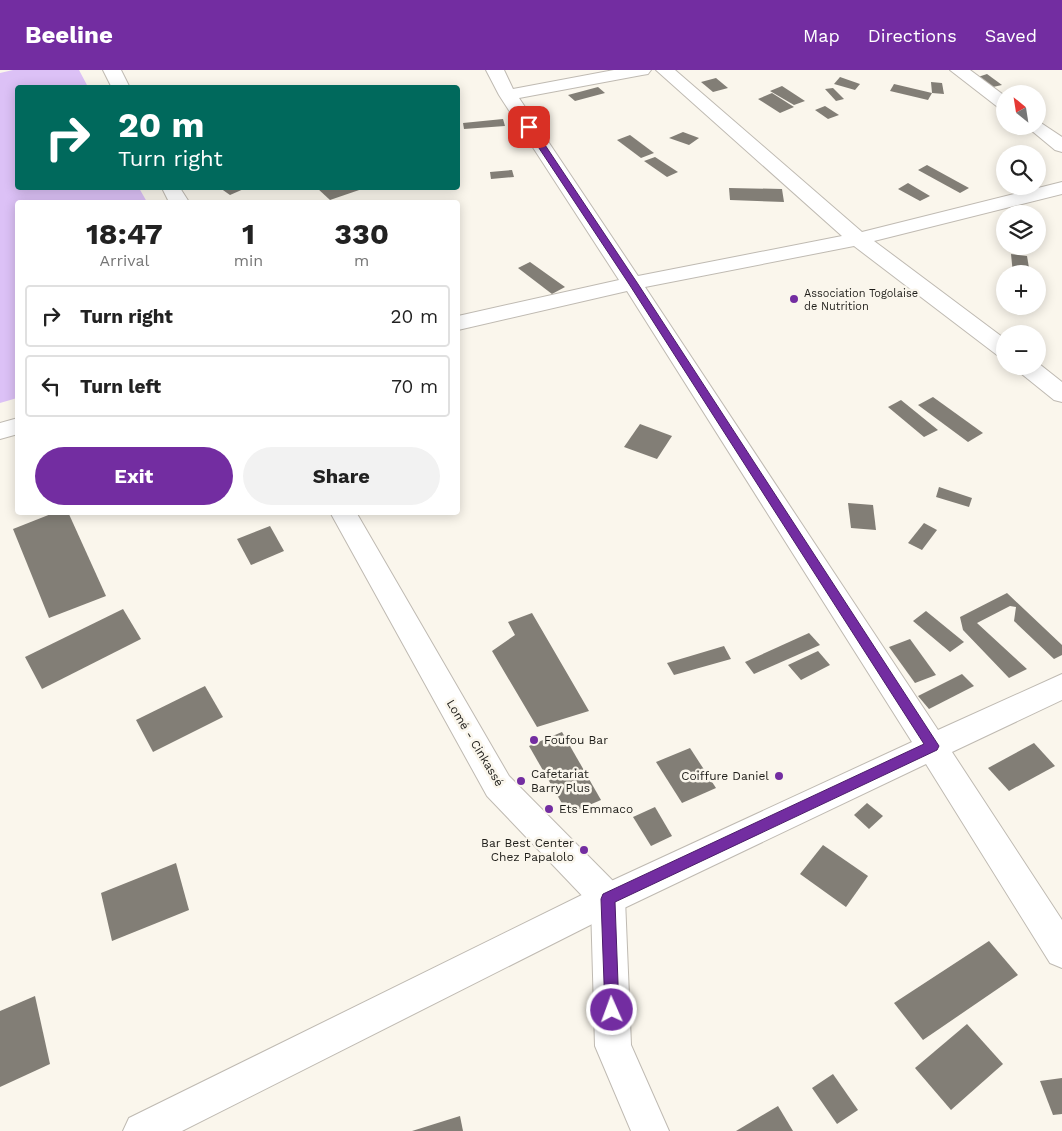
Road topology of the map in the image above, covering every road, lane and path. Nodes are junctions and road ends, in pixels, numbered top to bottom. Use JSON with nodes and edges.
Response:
{"nodes":[{"id":1,"x":112,"y":70,"type":"edge"},
{"id":2,"x":495,"y":70,"type":"edge"},
{"id":3,"x":642,"y":70,"type":"edge"},
{"id":4,"x":665,"y":70,"type":"edge"},
{"id":5,"x":959,"y":70,"type":"edge"},
{"id":6,"x":120,"y":85,"type":"edge"},
{"id":7,"x":508,"y":95,"type":"junction"},
{"id":8,"x":996,"y":97,"type":"edge"},
{"id":9,"x":1046,"y":134,"type":"edge"},
{"id":10,"x":1062,"y":146,"type":"edge"},
{"id":11,"x":1062,"y":188,"type":"edge"},
{"id":12,"x":858,"y":239,"type":"junction"},
{"id":13,"x":633,"y":284,"type":"junction"},
{"id":14,"x":460,"y":323,"type":"edge"},
{"id":15,"x":996,"y":343,"type":"edge"},
{"id":16,"x":1038,"y":375,"type":"edge"},
{"id":17,"x":1062,"y":394,"type":"edge"},
{"id":18,"x":15,"y":427,"type":"edge"},
{"id":19,"x":0,"y":431,"type":"edge"},
{"id":20,"x":345,"y":515,"type":"edge"},
{"id":21,"x":1062,"y":686,"type":"edge"},
{"id":22,"x":933,"y":746,"type":"junction"},
{"id":23,"x":608,"y":899,"type":"junction"},
{"id":24,"x":1062,"y":951,"type":"edge"},
{"id":25,"x":142,"y":1131,"type":"edge"},
{"id":26,"x":650,"y":1131,"type":"edge"}],
"edges":[{"from":1,"to":6,"type":"main road"},
{"from":2,"to":7,"type":"main road"},
{"from":3,"to":7,"type":"main road"},
{"from":4,"to":12,"type":"main road"},
{"from":5,"to":8,"type":"main road"},
{"from":7,"to":13,"type":"main road"},
{"from":9,"to":10,"type":"main road"},
{"from":11,"to":12,"type":"main road"},
{"from":12,"to":13,"type":"main road"},
{"from":12,"to":15,"type":"main road"},
{"from":13,"to":14,"type":"main road"},
{"from":13,"to":22,"type":"main road"},
{"from":16,"to":17,"type":"main road"},
{"from":18,"to":19,"type":"main road"},
{"from":20,"to":23,"type":"main road","name":"Lomé - Cinkassé"},
{"from":21,"to":22,"type":"main road"},
{"from":22,"to":23,"type":"main road"},
{"from":22,"to":24,"type":"main road"},
{"from":23,"to":25,"type":"main road"},
{"from":23,"to":26,"type":"main road"}]}
